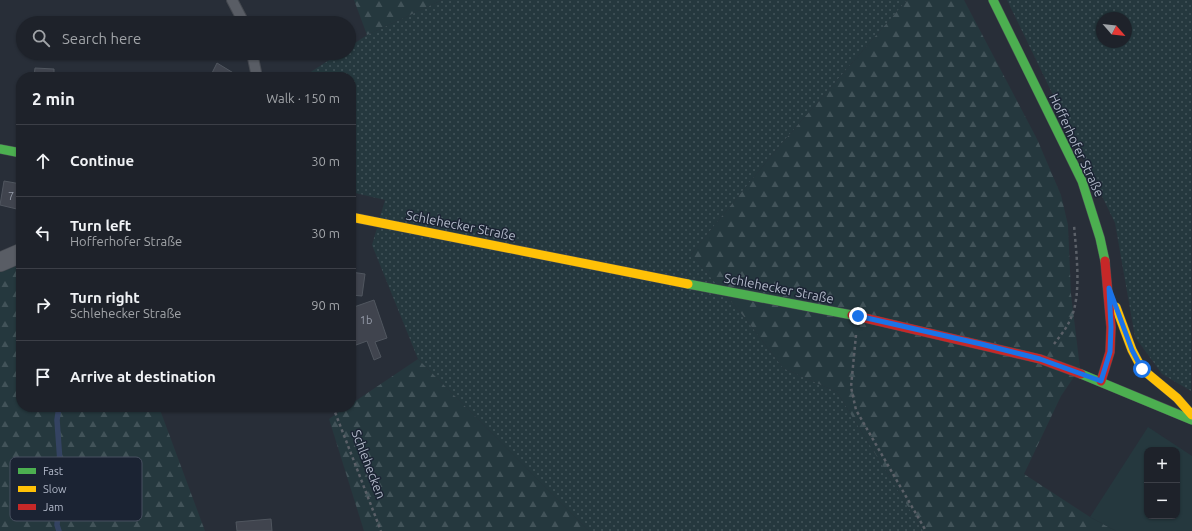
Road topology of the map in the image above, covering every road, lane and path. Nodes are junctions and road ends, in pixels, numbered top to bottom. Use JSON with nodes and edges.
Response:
{"nodes":[{"id":1,"x":232,"y":0,"type":"edge"},
{"id":2,"x":993,"y":0,"type":"edge"},
{"id":3,"x":240,"y":16,"type":"edge"},
{"id":4,"x":253,"y":60,"type":"edge"},
{"id":5,"x":256,"y":72,"type":"edge"},
{"id":6,"x":0,"y":149,"type":"edge"},
{"id":7,"x":16,"y":152,"type":"edge"},
{"id":8,"x":1071,"y":217,"type":"dead end"},
{"id":9,"x":356,"y":218,"type":"edge"},
{"id":10,"x":16,"y":255,"type":"edge"},
{"id":11,"x":0,"y":262,"type":"edge"},
{"id":12,"x":1109,"y":288,"type":"junction"},
{"id":13,"x":858,"y":316,"type":"junction"},
{"id":14,"x":1040,"y":359,"type":"junction"},
{"id":15,"x":1101,"y":381,"type":"junction"},
{"id":16,"x":335,"y":412,"type":"edge"},
{"id":17,"x":1192,"y":415,"type":"edge"},
{"id":18,"x":1192,"y":420,"type":"edge"},
{"id":19,"x":381,"y":531,"type":"edge"},
{"id":20,"x":926,"y":531,"type":"edge"}],
"edges":[{"from":1,"to":3,"type":"lane"},
{"from":2,"to":12,"type":"main road","name":"Hofferhofer Straße"},
{"from":4,"to":5,"type":"lane"},
{"from":6,"to":7,"type":"main road"},
{"from":8,"to":14,"type":"path"},
{"from":9,"to":13,"type":"main road","name":"Schlehecker Straße"},
{"from":10,"to":11,"type":"street"},
{"from":12,"to":15,"type":"main road","name":"Hofferhofer Straße"},
{"from":12,"to":17,"type":"main road"},
{"from":13,"to":14,"type":"main road","name":"Schlehecker Straße"},
{"from":13,"to":20,"type":"path"},
{"from":14,"to":15,"type":"main road","name":"Schlehecker Straße"},
{"from":15,"to":18,"type":"main road","name":"Schlehecker Straße"},
{"from":16,"to":19,"type":"path","name":"Schlehecken"}]}
